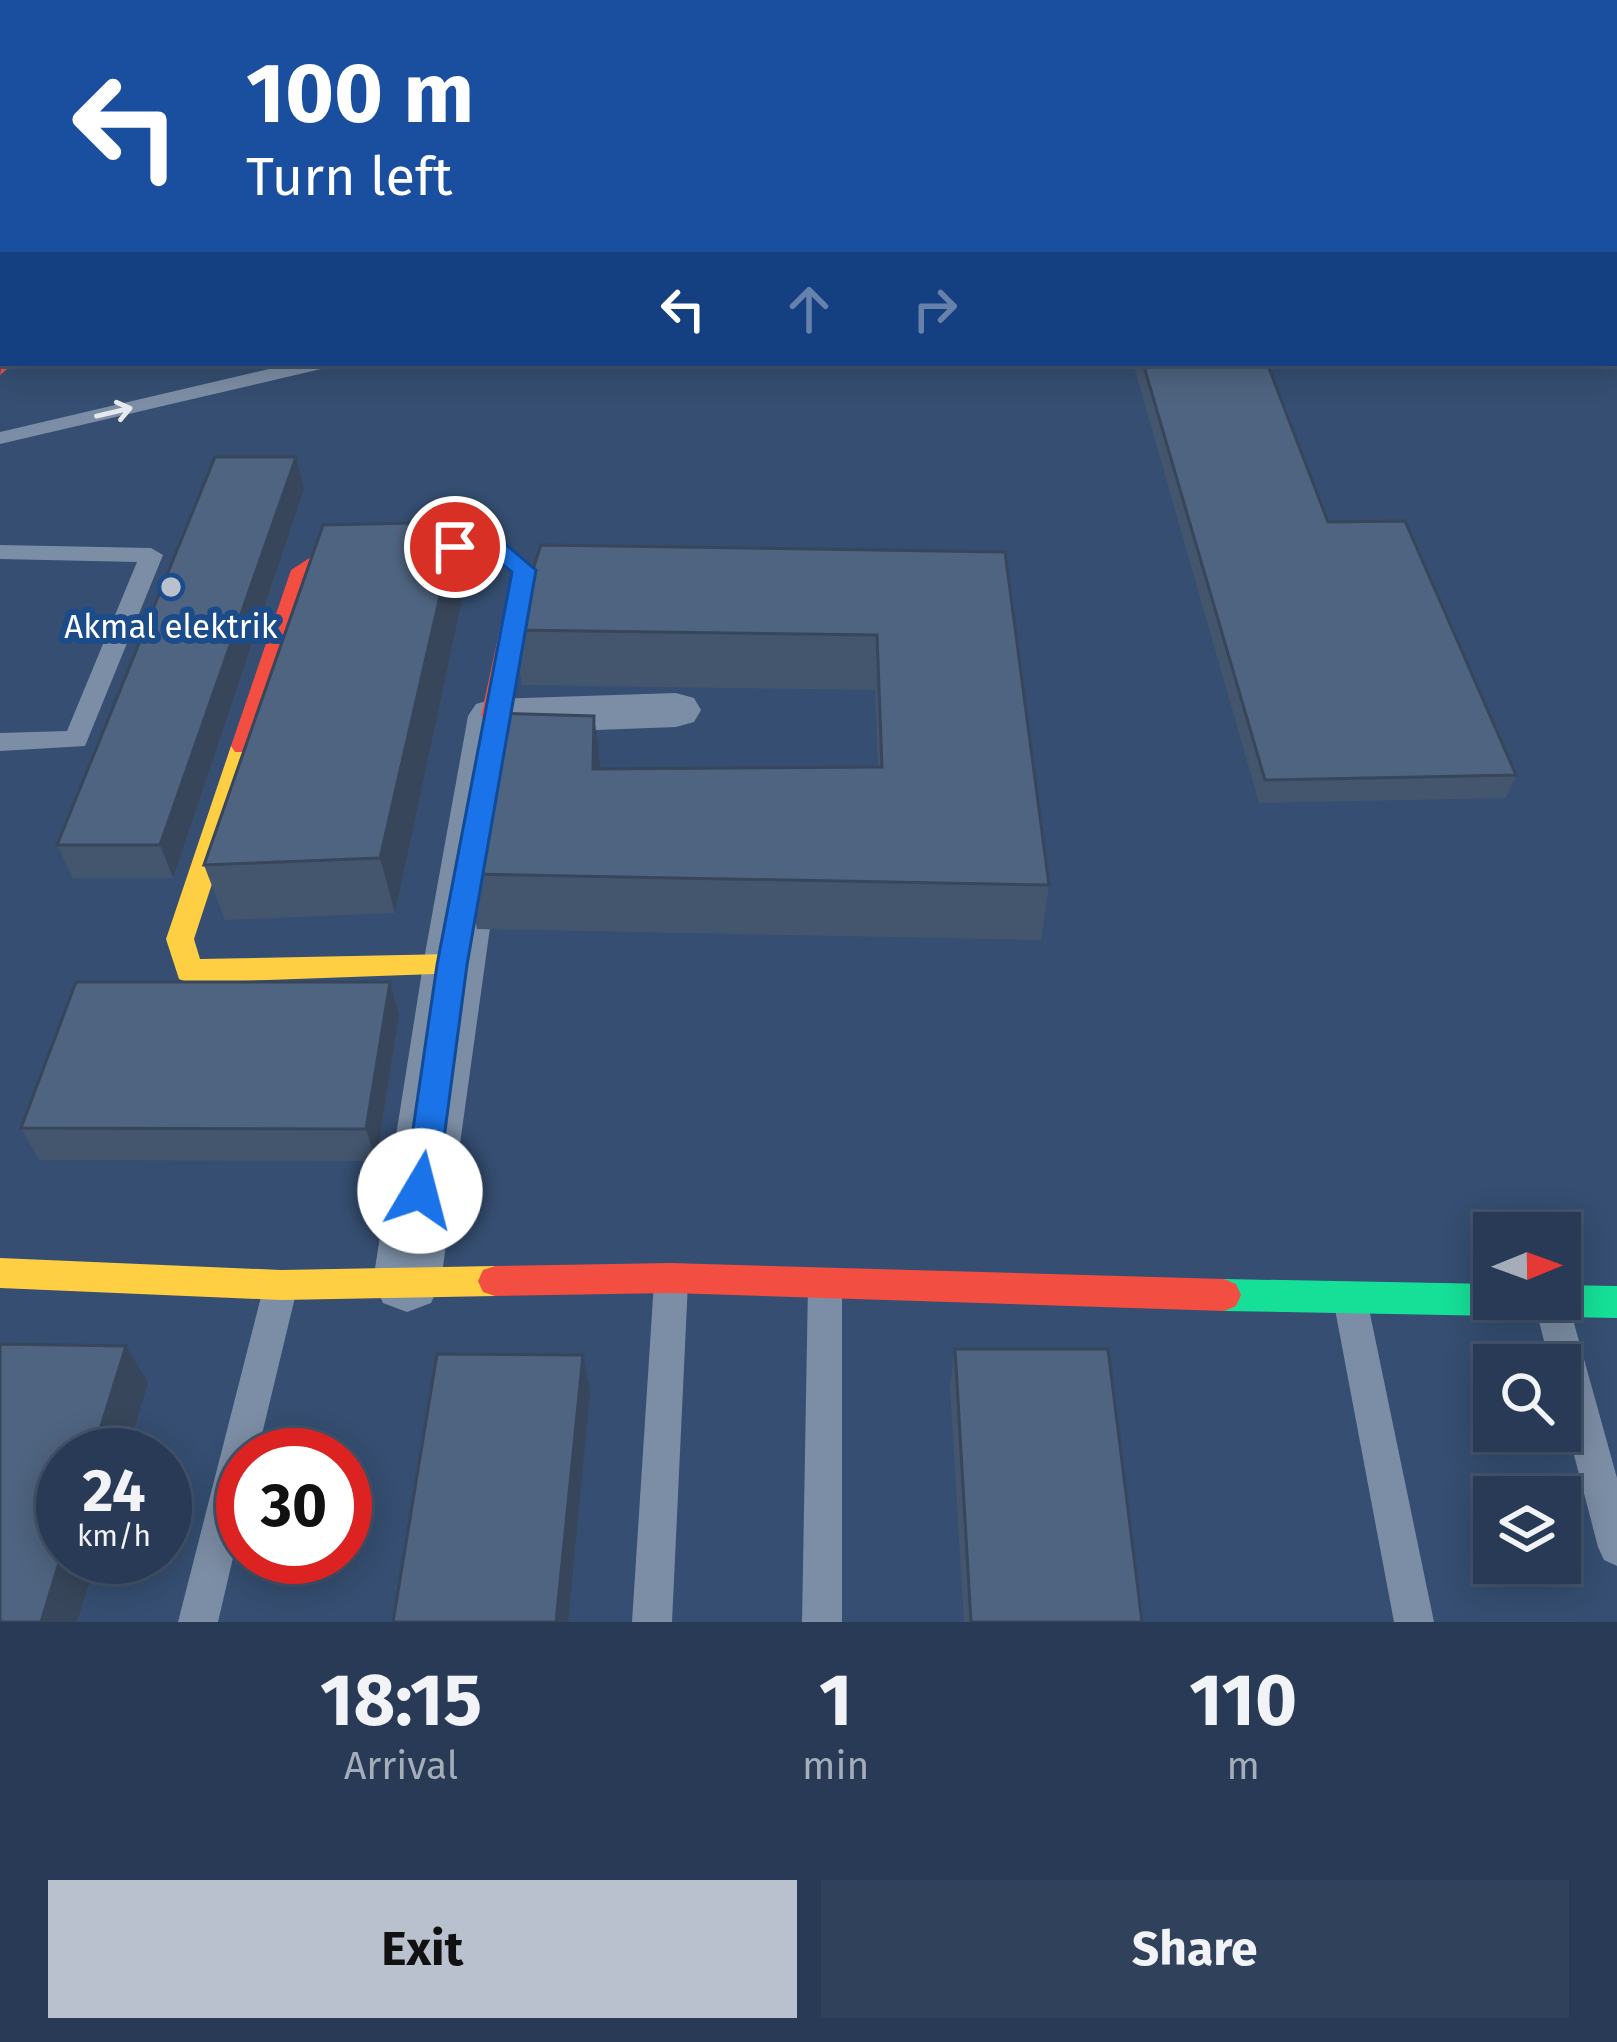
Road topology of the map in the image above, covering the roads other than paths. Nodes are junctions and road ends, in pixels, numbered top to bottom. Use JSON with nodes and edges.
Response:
{"nodes":[{"id":1,"x":308,"y":366,"type":"edge"},
{"id":2,"x":0,"y":439,"type":"edge"},
{"id":3,"x":0,"y":552,"type":"edge"},
{"id":4,"x":676,"y":710,"type":"dead end"},
{"id":5,"x":494,"y":716,"type":"junction"},
{"id":6,"x":0,"y":742,"type":"edge"},
{"id":7,"x":452,"y":965,"type":"junction"},
{"id":8,"x":0,"y":1273,"type":"edge"},
{"id":9,"x":671,"y":1278,"type":"junction"},
{"id":10,"x":407,"y":1281,"type":"junction"},
{"id":11,"x":825,"y":1281,"type":"junction"},
{"id":12,"x":281,"y":1285,"type":"junction"},
{"id":13,"x":1350,"y":1300,"type":"junction"},
{"id":14,"x":1473,"y":1301,"type":"edge"},
{"id":15,"x":1581,"y":1301,"type":"edge"},
{"id":16,"x":1617,"y":1302,"type":"edge"},
{"id":17,"x":1556,"y":1320,"type":"edge"},
{"id":18,"x":1617,"y":1547,"type":"edge"},
{"id":19,"x":198,"y":1622,"type":"edge"},
{"id":20,"x":652,"y":1622,"type":"edge"},
{"id":21,"x":822,"y":1622,"type":"edge"},
{"id":22,"x":1414,"y":1622,"type":"edge"}],
"edges":[{"from":2,"to":1,"type":"lane","one_way":true},
{"from":3,"to":6,"type":"lane"},
{"from":4,"to":5,"type":"street"},
{"from":5,"to":7,"type":"street"},
{"from":5,"to":7,"type":"street"},
{"from":7,"to":10,"type":"street"},
{"from":8,"to":12,"type":"street"},
{"from":9,"to":10,"type":"street"},
{"from":9,"to":11,"type":"street"},
{"from":9,"to":20,"type":"lane"},
{"from":10,"to":12,"type":"street"},
{"from":11,"to":13,"type":"street"},
{"from":11,"to":21,"type":"lane"},
{"from":12,"to":19,"type":"lane"},
{"from":13,"to":14,"type":"street"},
{"from":13,"to":22,"type":"lane"},
{"from":15,"to":16,"type":"street"},
{"from":17,"to":18,"type":"lane"}]}
